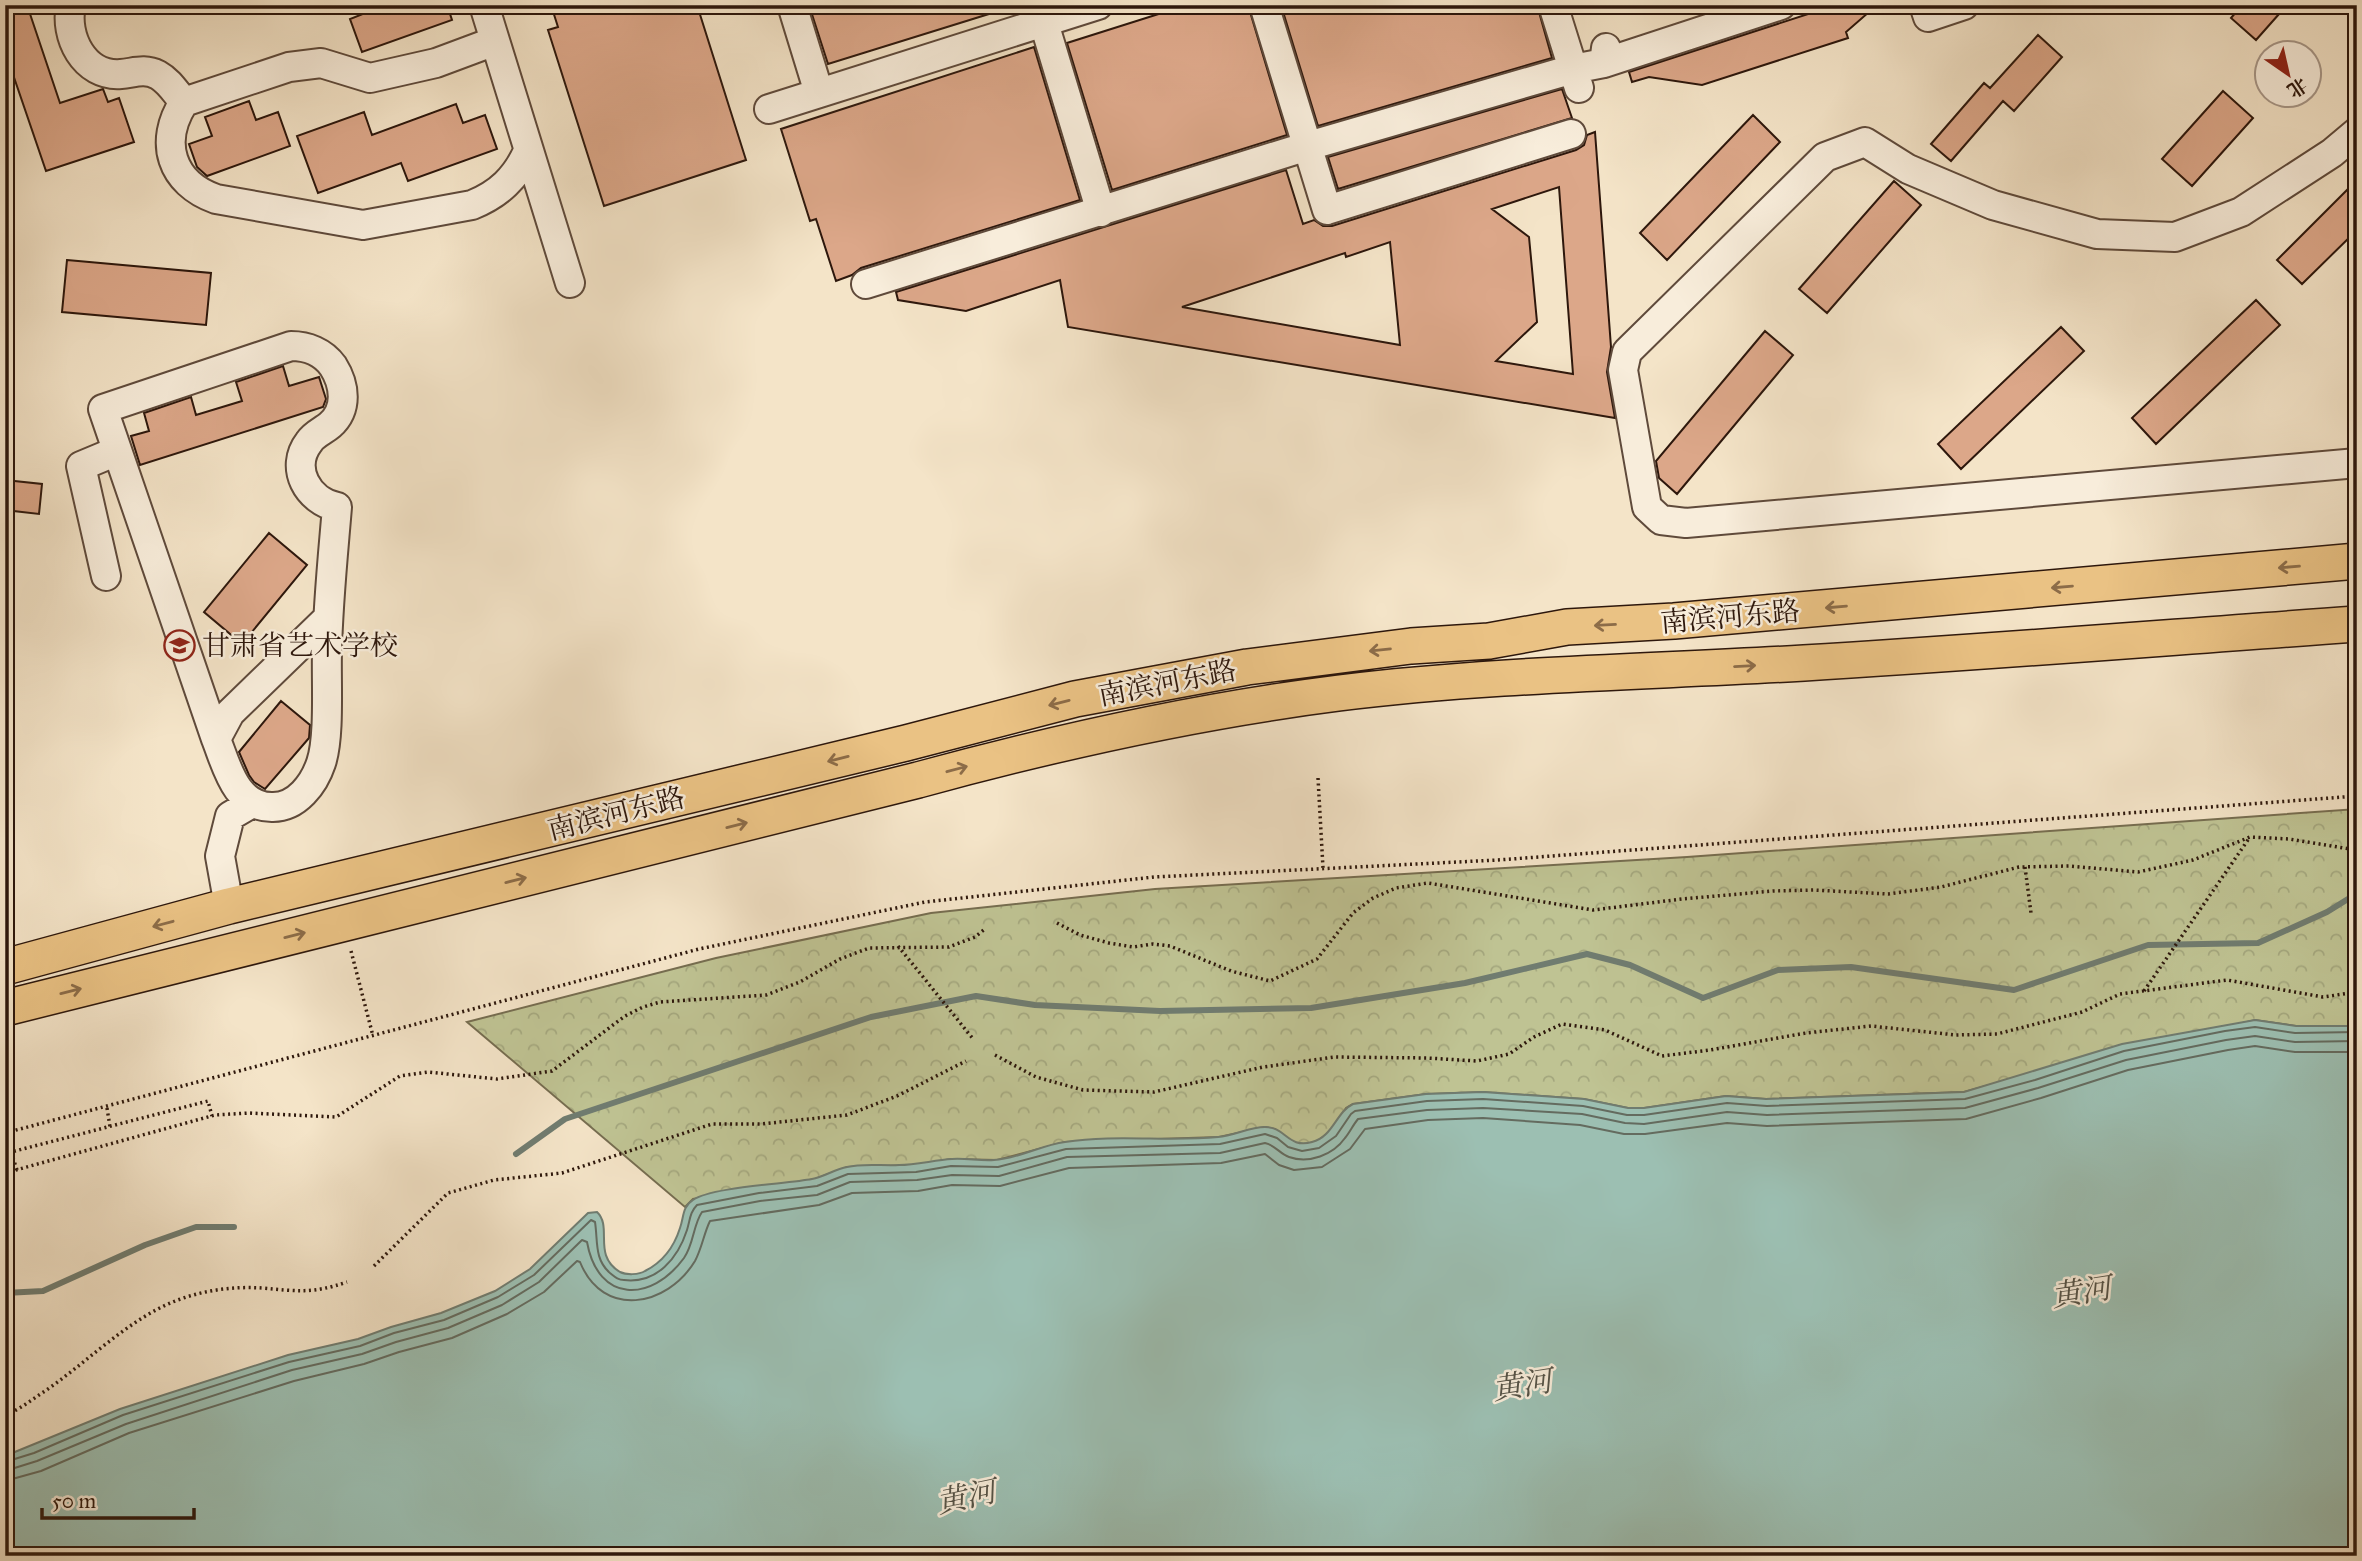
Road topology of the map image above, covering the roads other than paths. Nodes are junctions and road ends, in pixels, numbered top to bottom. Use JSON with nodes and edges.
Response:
{"nodes":[{"id":1,"x":71,"y":5,"type":"edge"},
{"id":2,"x":484,"y":5,"type":"edge"},
{"id":3,"x":792,"y":5,"type":"edge"},
{"id":4,"x":1098,"y":5,"type":"edge"},
{"id":5,"x":1264,"y":5,"type":"edge"},
{"id":6,"x":1553,"y":5,"type":"edge"},
{"id":7,"x":1781,"y":5,"type":"edge"},
{"id":8,"x":1924,"y":5,"type":"edge"},
{"id":9,"x":1964,"y":5,"type":"edge"},
{"id":10,"x":1044,"y":23,"type":"junction"},
{"id":11,"x":495,"y":41,"type":"junction"},
{"id":12,"x":1576,"y":78,"type":"junction"},
{"id":13,"x":819,"y":93,"type":"junction"},
{"id":14,"x":184,"y":102,"type":"junction"},
{"id":15,"x":769,"y":109,"type":"dead end"},
{"id":16,"x":2357,"y":132,"type":"edge"},
{"id":17,"x":1571,"y":134,"type":"dead end"},
{"id":18,"x":1308,"y":146,"type":"junction"},
{"id":19,"x":528,"y":151,"type":"junction"},
{"id":20,"x":1101,"y":212,"type":"junction"},
{"id":21,"x":570,"y":283,"type":"dead end"},
{"id":22,"x":866,"y":284,"type":"dead end"},
{"id":23,"x":117,"y":451,"type":"junction"},
{"id":24,"x":2357,"y":463,"type":"edge"},
{"id":25,"x":2357,"y":561,"type":"edge"},
{"id":26,"x":106,"y":576,"type":"dead end"},
{"id":27,"x":2356,"y":610,"type":"edge"},
{"id":28,"x":328,"y":618,"type":"junction"},
{"id":29,"x":1674,"y":621,"type":"junction"},
{"id":30,"x":1677,"y":670,"type":"junction"},
{"id":31,"x":216,"y":739,"type":"junction"},
{"id":32,"x":252,"y":803,"type":"junction"},
{"id":33,"x":229,"y":906,"type":"junction"},
{"id":34,"x":229,"y":951,"type":"junction"},
{"id":35,"x":5,"y":967,"type":"edge"},
{"id":36,"x":5,"y":1008,"type":"edge"}],
"edges":[{"from":1,"to":14,"type":"street"},
{"from":2,"to":11,"type":"street"},
{"from":3,"to":13,"type":"street"},
{"from":4,"to":10,"type":"street"},
{"from":5,"to":18,"type":"street"},
{"from":6,"to":12,"type":"street"},
{"from":7,"to":12,"type":"street"},
{"from":8,"to":9,"type":"street"},
{"from":10,"to":13,"type":"street"},
{"from":10,"to":20,"type":"street"},
{"from":11,"to":14,"type":"street"},
{"from":11,"to":19,"type":"street"},
{"from":12,"to":18,"type":"street"},
{"from":13,"to":15,"type":"street"},
{"from":14,"to":19,"type":"street"},
{"from":16,"to":24,"type":"street"},
{"from":17,"to":18,"type":"street"},
{"from":18,"to":20,"type":"street"},
{"from":19,"to":21,"type":"street"},
{"from":20,"to":22,"type":"street"},
{"from":23,"to":26,"type":"street"},
{"from":23,"to":28,"type":"street"},
{"from":23,"to":31,"type":"street"},
{"from":25,"to":29,"type":"main road","name":"南滨河东路","one_way":true},
{"from":30,"to":27,"type":"main road","name":"南滨河东路","one_way":true},
{"from":28,"to":31,"type":"street"},
{"from":28,"to":32,"type":"street"},
{"from":29,"to":30,"type":"main road"},
{"from":29,"to":33,"type":"main road","name":"南滨河东路","one_way":true},
{"from":34,"to":30,"type":"main road","name":"南滨河东路","one_way":true},
{"from":31,"to":32,"type":"street"},
{"from":32,"to":33,"type":"street"},
{"from":33,"to":34,"type":"main road"},
{"from":33,"to":35,"type":"main road","name":"南滨河东路","one_way":true},
{"from":36,"to":34,"type":"main road","name":"南滨河东路","one_way":true}]}
